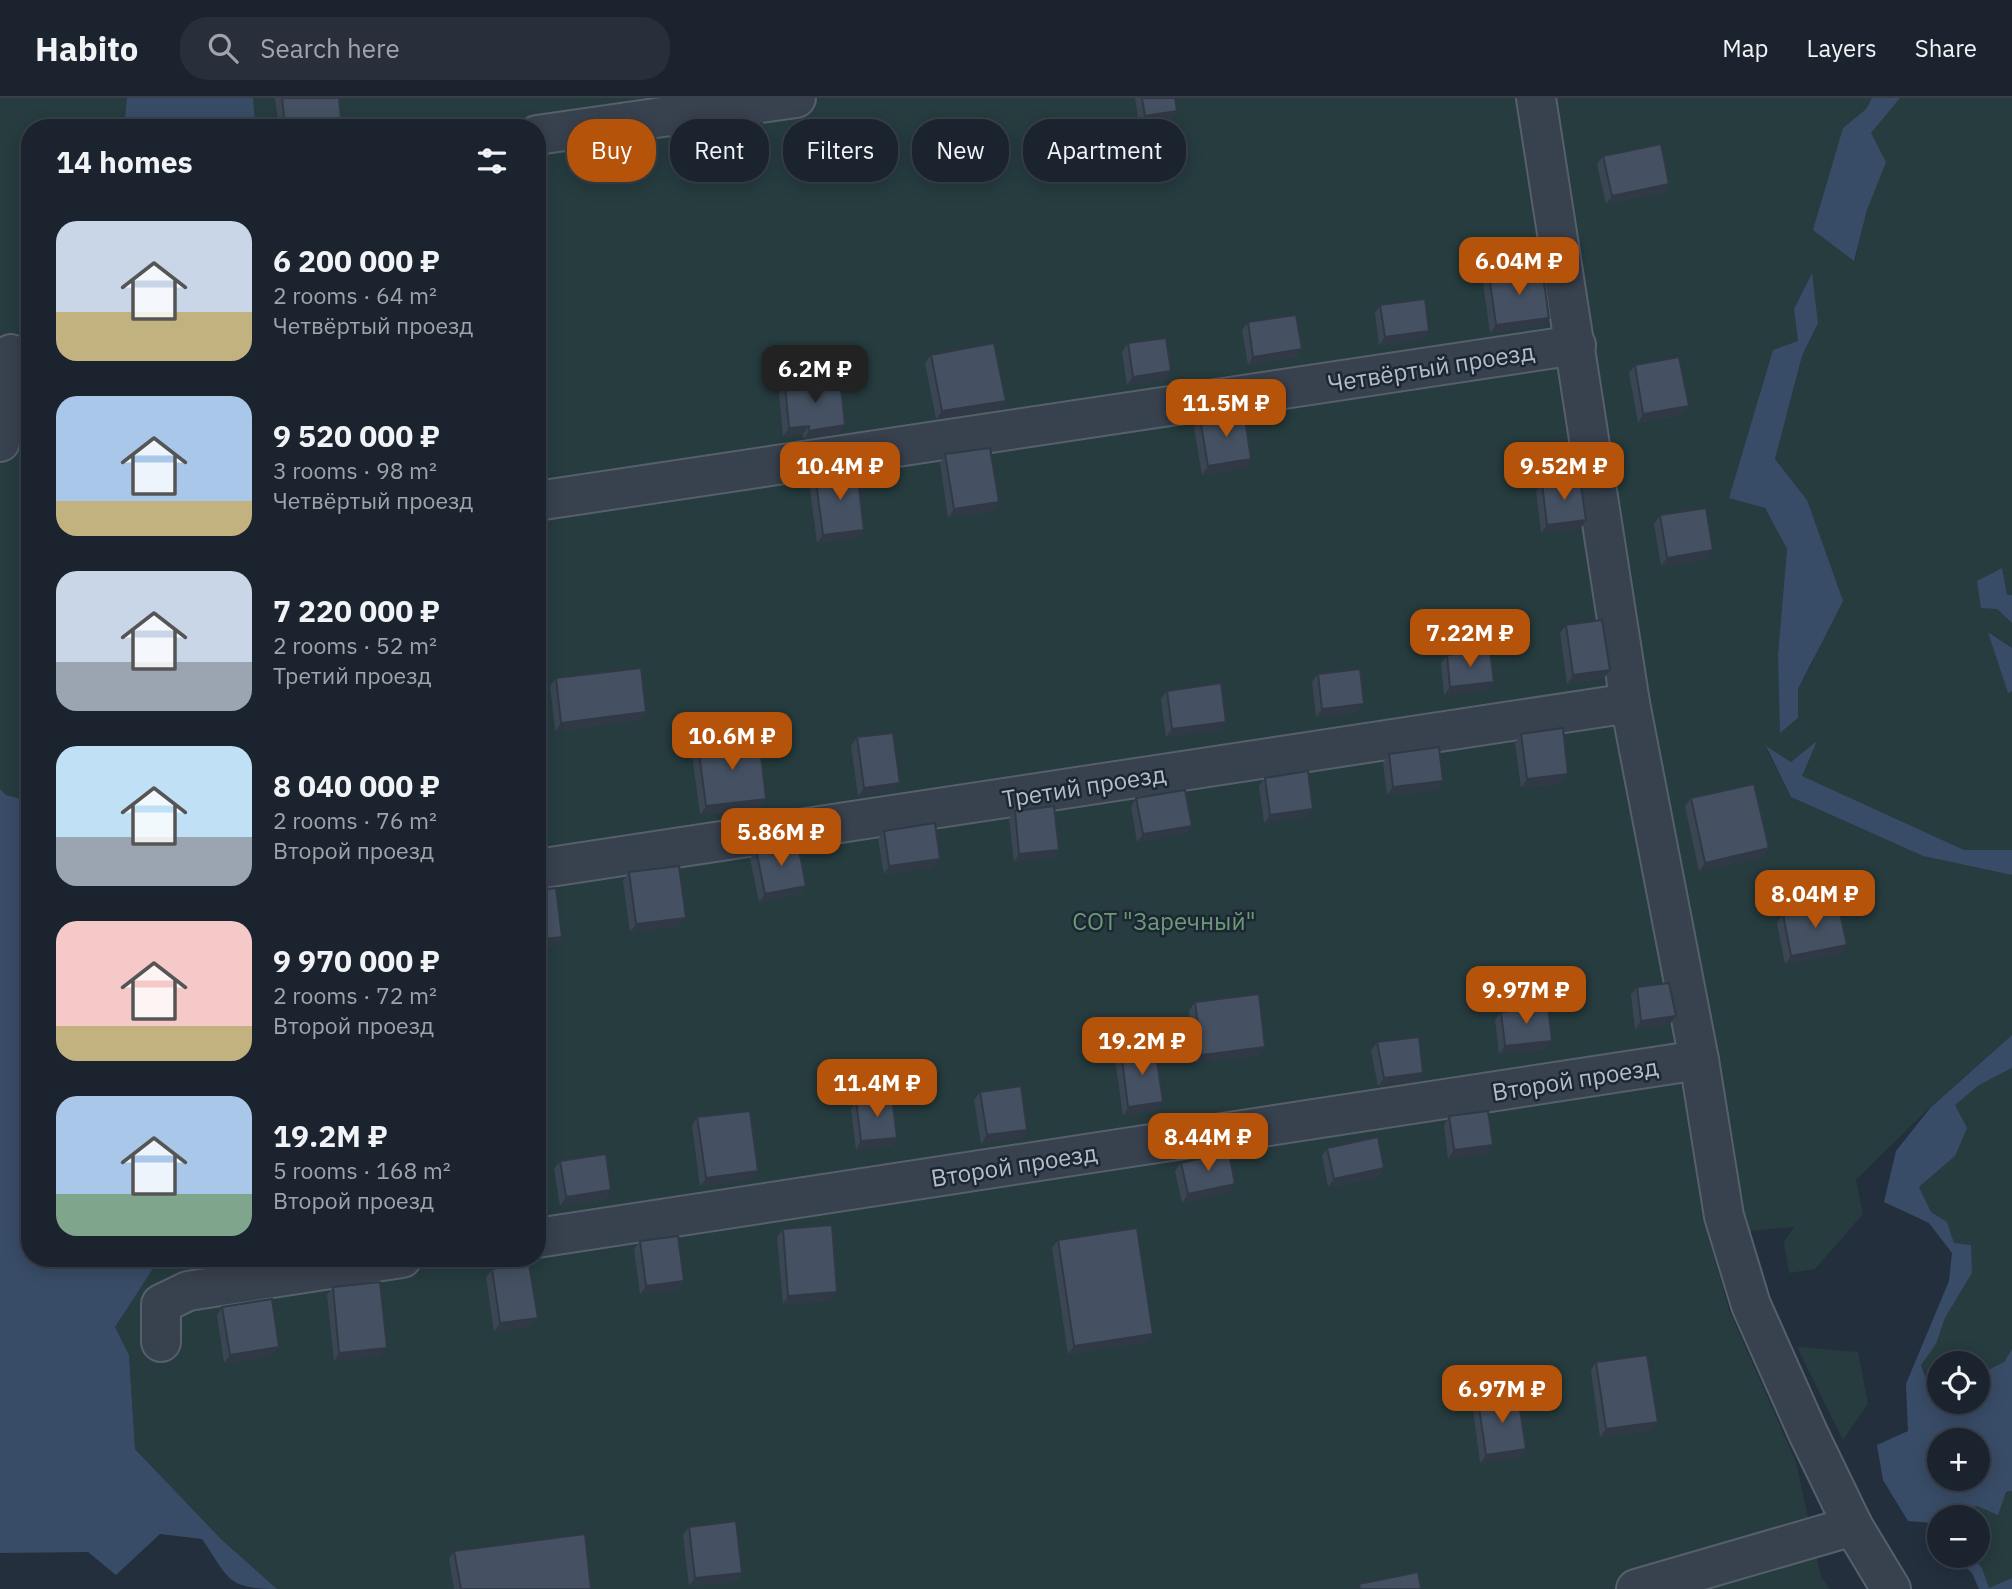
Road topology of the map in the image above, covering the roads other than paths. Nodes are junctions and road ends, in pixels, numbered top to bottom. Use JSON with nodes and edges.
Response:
{"nodes":[{"id":1,"x":796,"y":98,"type":"edge"},
{"id":2,"x":1536,"y":98,"type":"edge"},
{"id":3,"x":546,"y":134,"type":"edge"},
{"id":4,"x":1576,"y":345,"type":"junction"},
{"id":5,"x":14,"y":355,"type":"edge"},
{"id":6,"x":0,"y":442,"type":"edge"},
{"id":7,"x":546,"y":500,"type":"edge"},
{"id":8,"x":1630,"y":703,"type":"junction"},
{"id":9,"x":546,"y":868,"type":"edge"},
{"id":10,"x":1699,"y":1060,"type":"junction"},
{"id":11,"x":546,"y":1237,"type":"edge"},
{"id":12,"x":344,"y":1267,"type":"edge"},
{"id":13,"x":161,"y":1342,"type":"dead end"},
{"id":14,"x":1853,"y":1526,"type":"junction"},
{"id":15,"x":1636,"y":1589,"type":"edge"},
{"id":16,"x":1891,"y":1589,"type":"edge"}],
"edges":[{"from":1,"to":3,"type":"street"},
{"from":2,"to":4,"type":"street"},
{"from":4,"to":7,"type":"street","name":"Четвёртый проезд"},
{"from":4,"to":8,"type":"street"},
{"from":5,"to":6,"type":"street"},
{"from":8,"to":9,"type":"street","name":"Третий проезд"},
{"from":8,"to":10,"type":"street"},
{"from":10,"to":11,"type":"street","name":"Второй проезд"},
{"from":10,"to":14,"type":"street"},
{"from":12,"to":13,"type":"street"},
{"from":14,"to":15,"type":"street"},
{"from":14,"to":16,"type":"street"}]}
